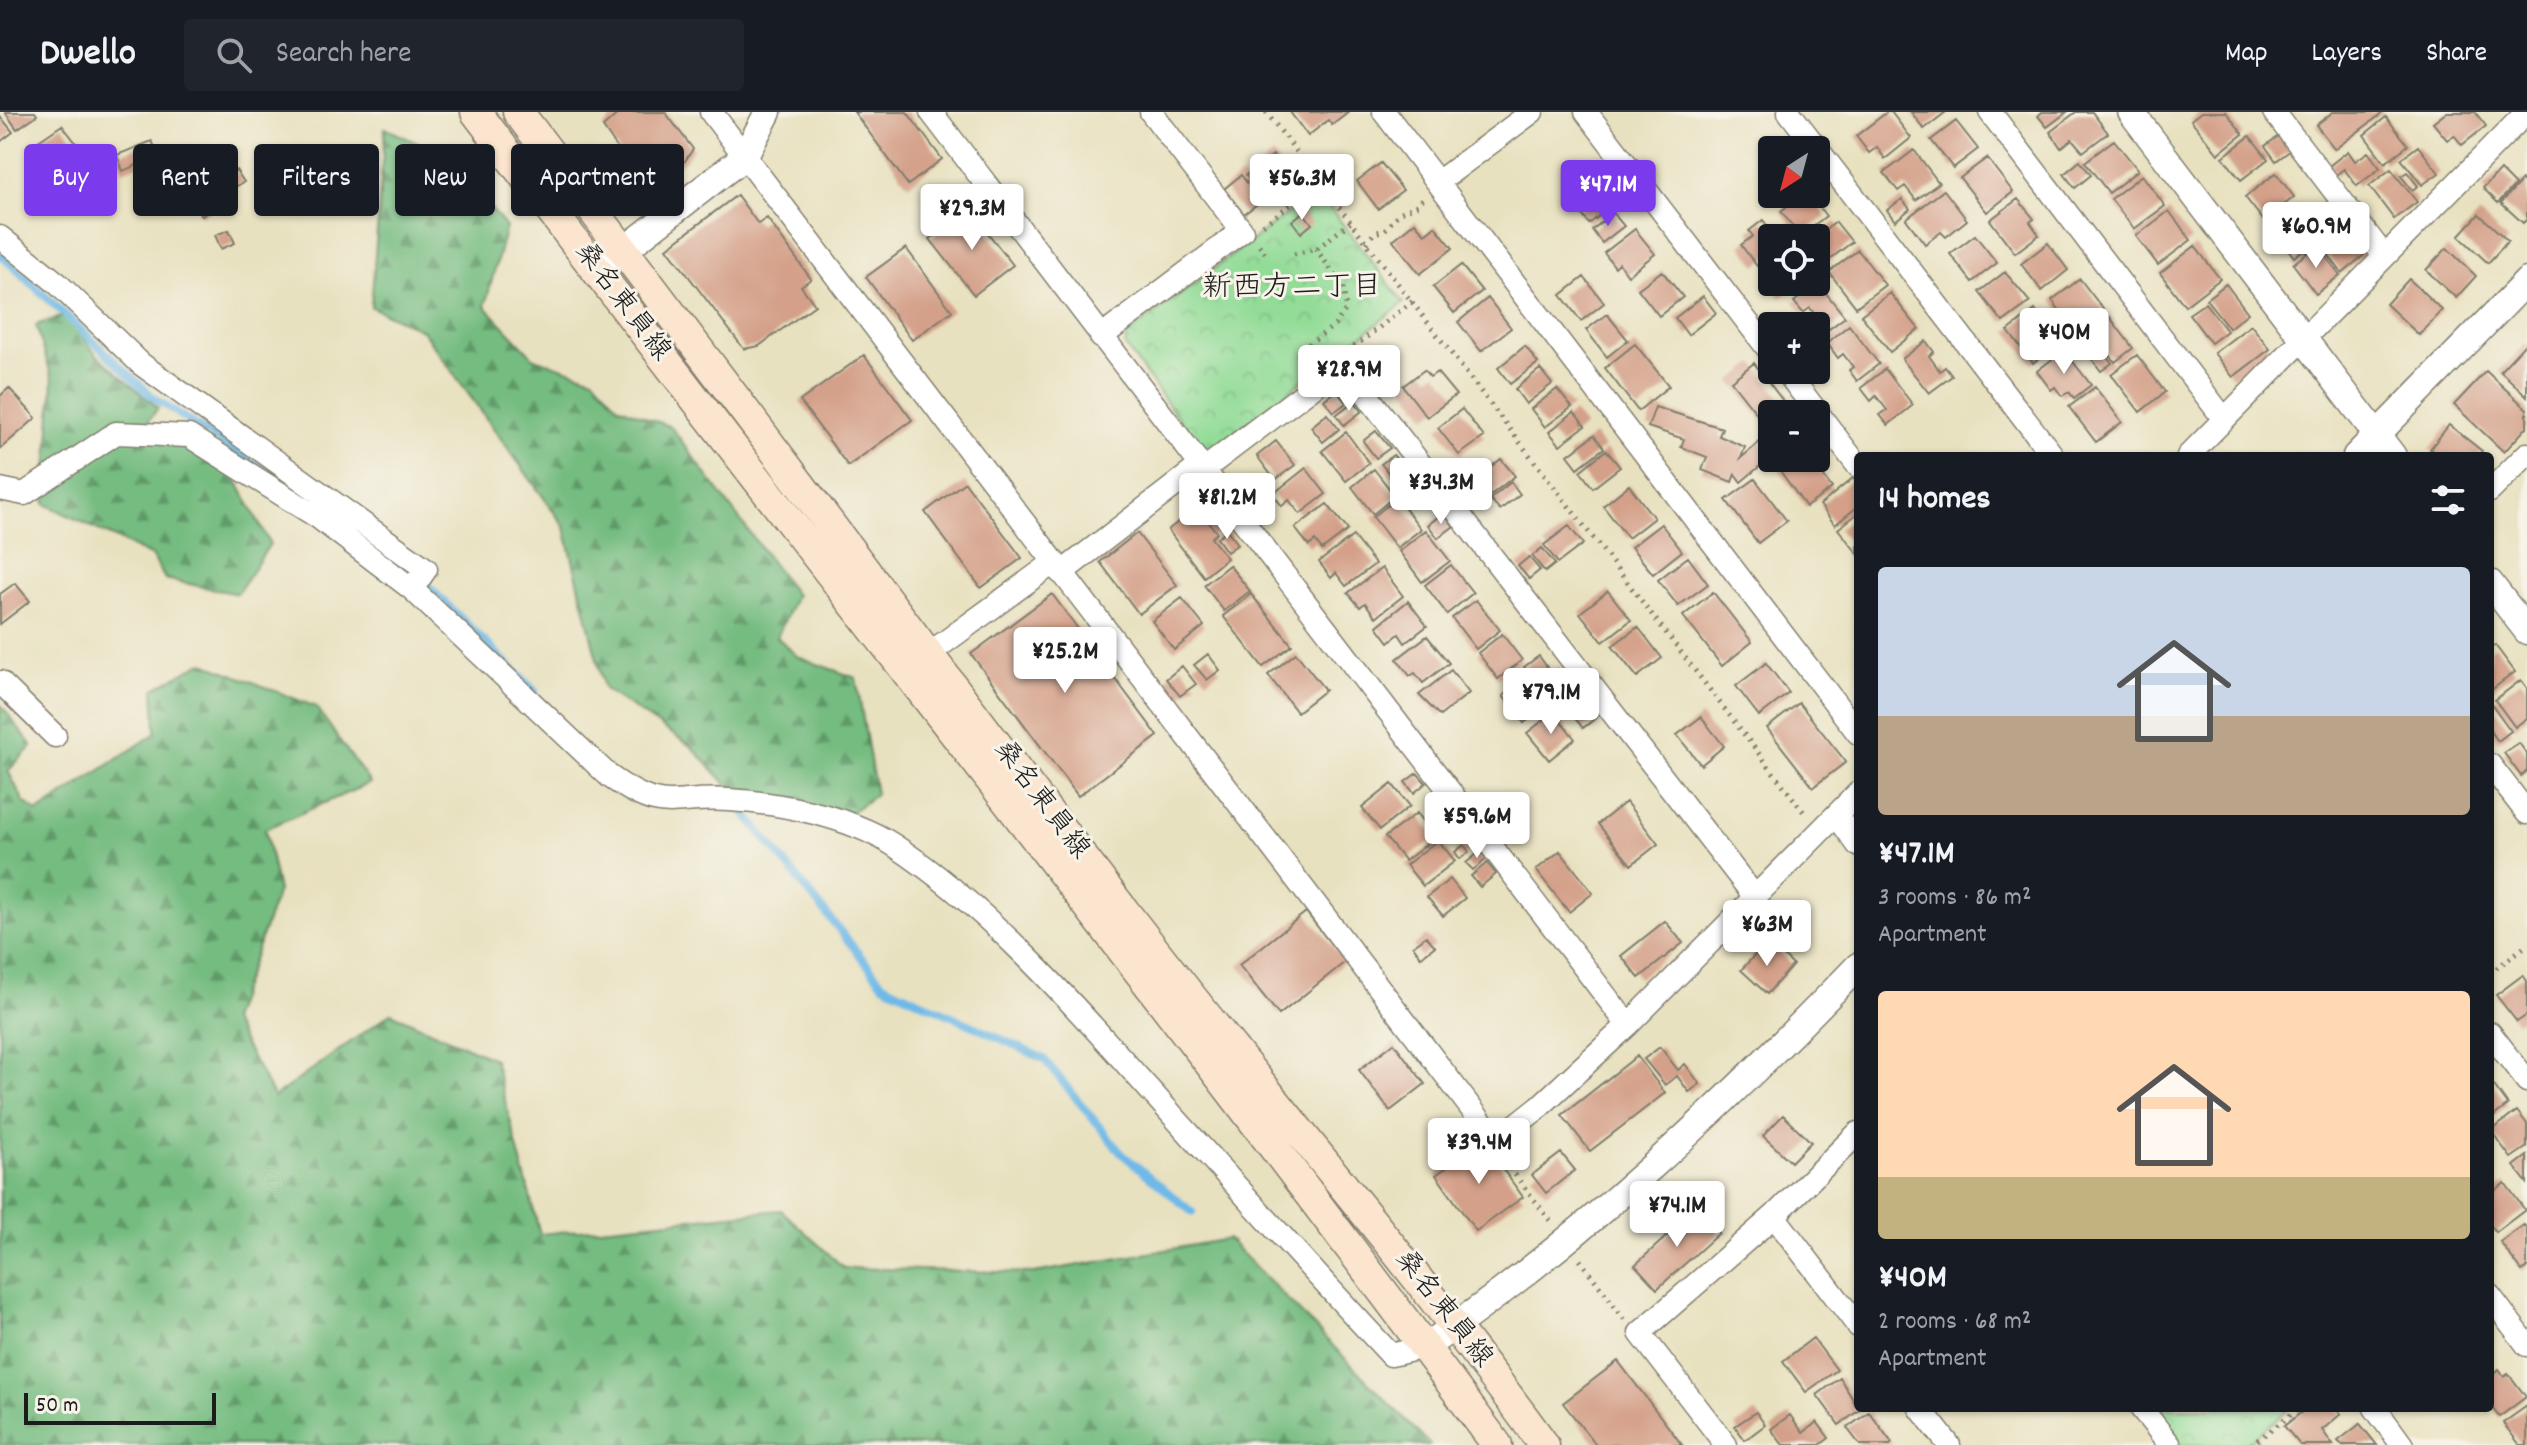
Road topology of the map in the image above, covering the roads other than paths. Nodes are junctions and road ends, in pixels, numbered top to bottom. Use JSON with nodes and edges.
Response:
{"nodes":[{"id":1,"x":476,"y":112,"type":"edge"},
{"id":2,"x":518,"y":112,"type":"edge"},
{"id":3,"x":711,"y":112,"type":"edge"},
{"id":4,"x":768,"y":112,"type":"edge"},
{"id":5,"x":931,"y":112,"type":"edge"},
{"id":6,"x":1151,"y":112,"type":"edge"},
{"id":7,"x":1384,"y":112,"type":"edge"},
{"id":8,"x":1532,"y":112,"type":"edge"},
{"id":9,"x":1586,"y":112,"type":"edge"},
{"id":10,"x":1789,"y":112,"type":"edge"},
{"id":11,"x":1990,"y":112,"type":"edge"},
{"id":12,"x":2131,"y":112,"type":"edge"},
{"id":13,"x":2274,"y":112,"type":"edge"},
{"id":14,"x":2521,"y":114,"type":"edge"},
{"id":15,"x":745,"y":156,"type":"junction"},
{"id":16,"x":1438,"y":182,"type":"junction"},
{"id":17,"x":0,"y":237,"type":"edge"},
{"id":18,"x":624,"y":250,"type":"junction"},
{"id":19,"x":2384,"y":256,"type":"junction"},
{"id":20,"x":594,"y":268,"type":"junction"},
{"id":21,"x":2527,"y":281,"type":"edge"},
{"id":22,"x":1758,"y":336,"type":"edge"},
{"id":23,"x":1101,"y":337,"type":"junction"},
{"id":24,"x":2304,"y":338,"type":"junction"},
{"id":25,"x":1796,"y":384,"type":"edge"},
{"id":26,"x":2224,"y":419,"type":"junction"},
{"id":27,"x":709,"y":420,"type":"junction"},
{"id":28,"x":2377,"y":434,"type":"junction"},
{"id":29,"x":2050,"y":452,"type":"edge"},
{"id":30,"x":2192,"y":452,"type":"edge"},
{"id":31,"x":2360,"y":452,"type":"edge"},
{"id":32,"x":2390,"y":452,"type":"edge"},
{"id":33,"x":2527,"y":454,"type":"edge"},
{"id":34,"x":1854,"y":461,"type":"edge"},
{"id":35,"x":1202,"y":468,"type":"junction"},
{"id":36,"x":2494,"y":487,"type":"edge"},
{"id":37,"x":0,"y":489,"type":"edge"},
{"id":38,"x":1057,"y":568,"type":"junction"},
{"id":39,"x":2494,"y":588,"type":"edge"},
{"id":40,"x":412,"y":589,"type":"junction"},
{"id":41,"x":2527,"y":631,"type":"edge"},
{"id":42,"x":930,"y":653,"type":"junction"},
{"id":43,"x":0,"y":682,"type":"edge"},
{"id":44,"x":1854,"y":728,"type":"edge"},
{"id":45,"x":55,"y":736,"type":"dead end"},
{"id":46,"x":2494,"y":770,"type":"edge"},
{"id":47,"x":1854,"y":797,"type":"edge"},
{"id":48,"x":2527,"y":813,"type":"edge"},
{"id":49,"x":1837,"y":816,"type":"junction"},
{"id":50,"x":1854,"y":839,"type":"edge"},
{"id":51,"x":1755,"y":897,"type":"junction"},
{"id":52,"x":1854,"y":970,"type":"edge"},
{"id":53,"x":1628,"y":1025,"type":"junction"},
{"id":54,"x":2494,"y":1038,"type":"edge"},
{"id":55,"x":1254,"y":1079,"type":"junction"},
{"id":56,"x":2527,"y":1081,"type":"edge"},
{"id":57,"x":1854,"y":1137,"type":"edge"},
{"id":58,"x":1774,"y":1216,"type":"junction"},
{"id":59,"x":2494,"y":1301,"type":"edge"},
{"id":60,"x":1854,"y":1321,"type":"edge"},
{"id":61,"x":1457,"y":1325,"type":"junction"},
{"id":62,"x":2527,"y":1345,"type":"edge"},
{"id":63,"x":1425,"y":1347,"type":"junction"},
{"id":64,"x":1923,"y":1412,"type":"edge"},
{"id":65,"x":2144,"y":1412,"type":"edge"},
{"id":66,"x":2378,"y":1412,"type":"edge"},
{"id":67,"x":1497,"y":1445,"type":"edge"},
{"id":68,"x":1512,"y":1445,"type":"edge"},
{"id":69,"x":1544,"y":1445,"type":"edge"},
{"id":70,"x":1726,"y":1445,"type":"edge"},
{"id":71,"x":1949,"y":1445,"type":"edge"},
{"id":72,"x":2170,"y":1445,"type":"edge"},
{"id":73,"x":2402,"y":1445,"type":"edge"}],
"edges":[{"from":1,"to":20,"type":"main road","name":"桑名東員線"},
{"from":2,"to":18,"type":"main road","name":"桑名東員線"},
{"from":3,"to":15,"type":"street"},
{"from":4,"to":15,"type":"street"},
{"from":5,"to":23,"type":"street"},
{"from":6,"to":23,"type":"street"},
{"from":7,"to":16,"type":"street"},
{"from":8,"to":16,"type":"street"},
{"from":9,"to":22,"type":"street"},
{"from":10,"to":29,"type":"street"},
{"from":11,"to":26,"type":"street"},
{"from":12,"to":24,"type":"street"},
{"from":13,"to":19,"type":"street"},
{"from":14,"to":19,"type":"street"},
{"from":15,"to":18,"type":"street"},
{"from":15,"to":38,"type":"street"},
{"from":16,"to":44,"type":"street"},
{"from":17,"to":40,"type":"street"},
{"from":18,"to":20,"type":"street"},
{"from":18,"to":27,"type":"main road"},
{"from":18,"to":42,"type":"main road","name":"桑名東員線"},
{"from":19,"to":24,"type":"street"},
{"from":20,"to":27,"type":"main road","name":"桑名東員線"},
{"from":21,"to":28,"type":"street"},
{"from":23,"to":35,"type":"street"},
{"from":24,"to":26,"type":"street"},
{"from":24,"to":28,"type":"street"},
{"from":25,"to":34,"type":"street"},
{"from":26,"to":30,"type":"street"},
{"from":27,"to":63,"type":"main road","name":"桑名東員線"},
{"from":28,"to":31,"type":"street"},
{"from":28,"to":32,"type":"street"},
{"from":33,"to":36,"type":"street"},
{"from":35,"to":38,"type":"street"},
{"from":35,"to":51,"type":"street"},
{"from":35,"to":53,"type":"street"},
{"from":37,"to":40,"type":"street"},
{"from":38,"to":42,"type":"street"},
{"from":38,"to":53,"type":"street"},
{"from":39,"to":41,"type":"street"},
{"from":40,"to":63,"type":"street"},
{"from":42,"to":55,"type":"main road","name":"桑名東員線"},
{"from":43,"to":45,"type":"street"},
{"from":46,"to":48,"type":"street"},
{"from":47,"to":49,"type":"street"},
{"from":49,"to":50,"type":"street"},
{"from":49,"to":51,"type":"street"},
{"from":51,"to":53,"type":"street"},
{"from":52,"to":61,"type":"street"},
{"from":54,"to":56,"type":"street"},
{"from":55,"to":61,"type":"main road","name":"桑名東員線"},
{"from":55,"to":63,"type":"main road"},
{"from":57,"to":58,"type":"street"},
{"from":58,"to":60,"type":"street"},
{"from":58,"to":70,"type":"street"},
{"from":59,"to":62,"type":"street"},
{"from":61,"to":63,"type":"street"},
{"from":61,"to":68,"type":"main road"},
{"from":61,"to":69,"type":"main road","name":"桑名東員線"},
{"from":63,"to":67,"type":"main road","name":"桑名東員線"},
{"from":64,"to":71,"type":"street"},
{"from":65,"to":72,"type":"street"},
{"from":66,"to":73,"type":"street"}]}
